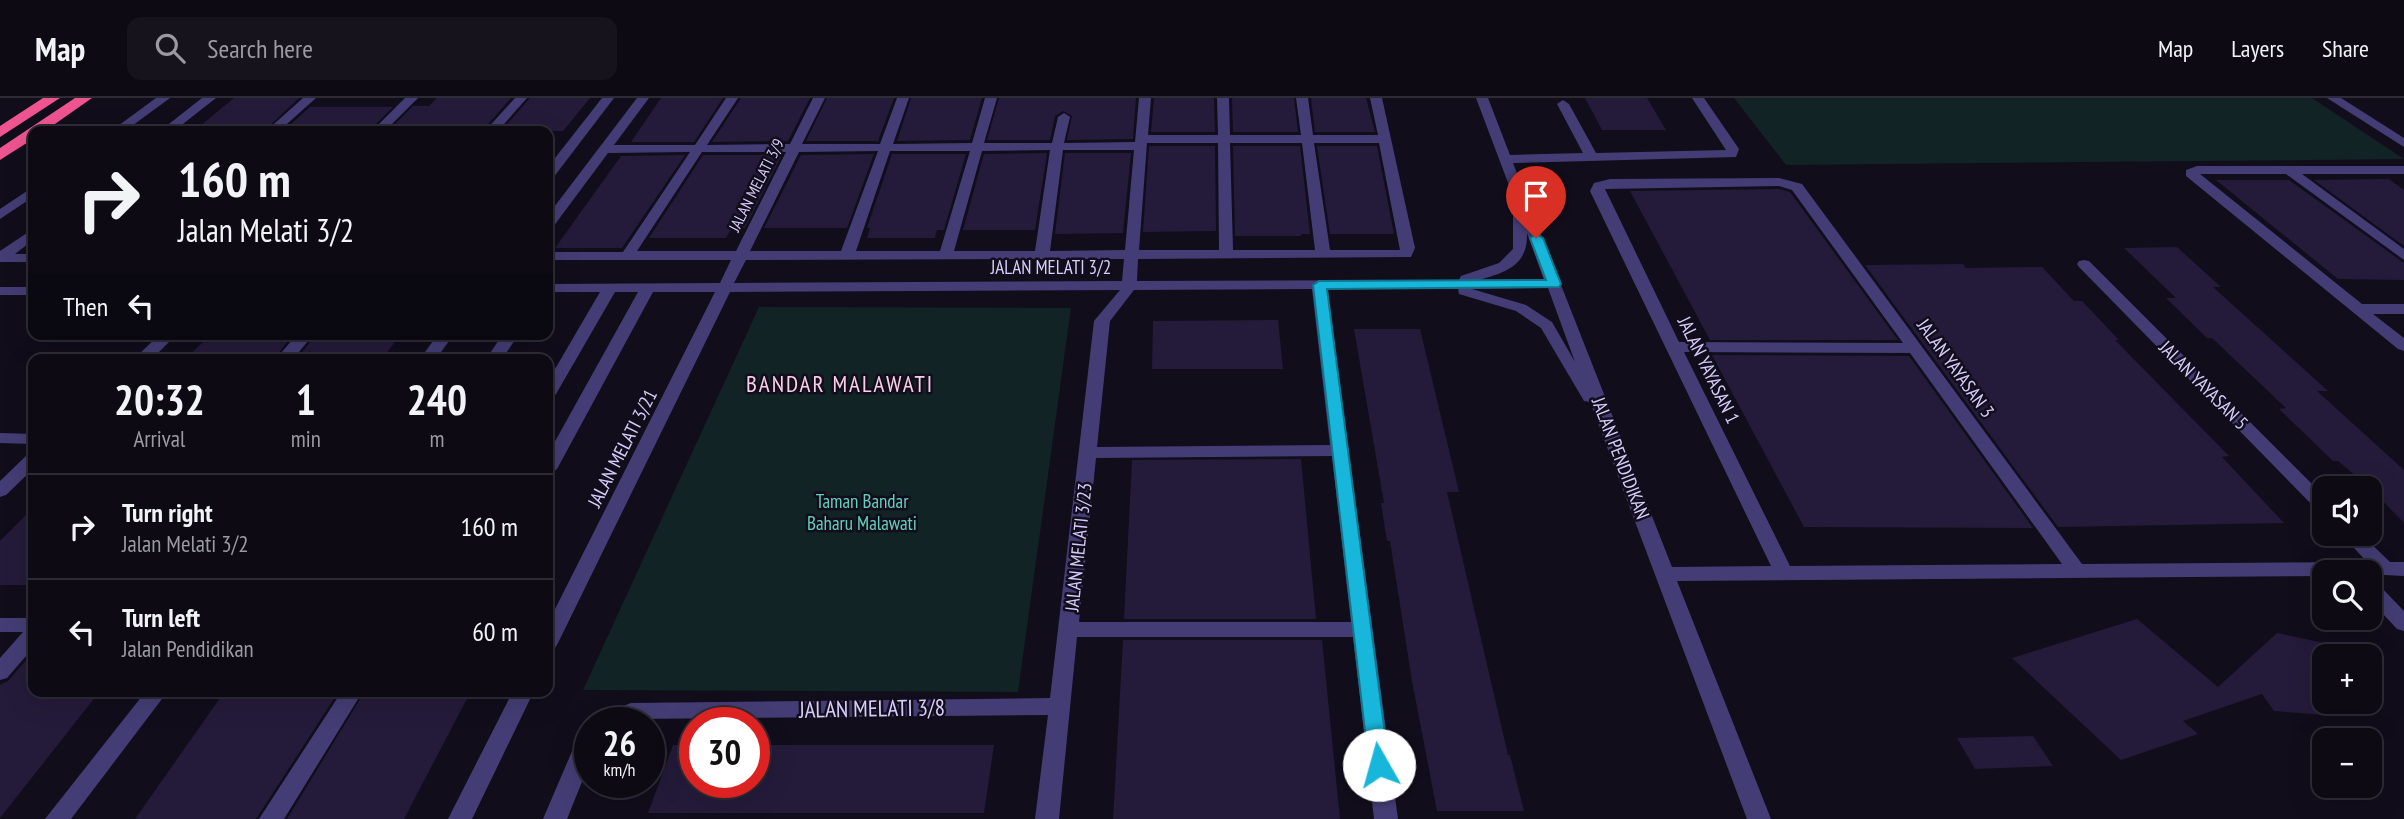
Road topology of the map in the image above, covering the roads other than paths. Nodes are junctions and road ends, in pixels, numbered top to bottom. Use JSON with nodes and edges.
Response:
{"nodes":[{"id":1,"x":53,"y":98,"type":"edge"},
{"id":2,"x":85,"y":98,"type":"edge"},
{"id":3,"x":164,"y":98,"type":"edge"},
{"id":4,"x":210,"y":98,"type":"edge"},
{"id":5,"x":310,"y":98,"type":"edge"},
{"id":6,"x":412,"y":98,"type":"edge"},
{"id":7,"x":521,"y":98,"type":"edge"},
{"id":8,"x":608,"y":98,"type":"edge"},
{"id":9,"x":643,"y":98,"type":"edge"},
{"id":10,"x":732,"y":98,"type":"edge"},
{"id":11,"x":819,"y":98,"type":"edge"},
{"id":12,"x":903,"y":98,"type":"edge"},
{"id":13,"x":991,"y":98,"type":"edge"},
{"id":14,"x":1145,"y":98,"type":"edge"},
{"id":15,"x":1223,"y":98,"type":"edge"},
{"id":16,"x":1302,"y":98,"type":"edge"},
{"id":17,"x":1376,"y":98,"type":"edge"},
{"id":18,"x":1482,"y":98,"type":"edge"},
{"id":19,"x":1698,"y":98,"type":"edge"},
{"id":20,"x":2333,"y":98,"type":"edge"},
{"id":21,"x":1563,"y":104,"type":"dead end"},
{"id":22,"x":1064,"y":117,"type":"dead end"},
{"id":23,"x":43,"y":126,"type":"edge"},
{"id":24,"x":124,"y":126,"type":"edge"},
{"id":25,"x":173,"y":126,"type":"edge"},
{"id":26,"x":278,"y":126,"type":"edge"},
{"id":27,"x":383,"y":126,"type":"edge"},
{"id":28,"x":496,"y":126,"type":"edge"},
{"id":29,"x":0,"y":133,"type":"edge"},
{"id":30,"x":28,"y":136,"type":"edge"},
{"id":31,"x":1223,"y":139,"type":"junction"},
{"id":32,"x":1307,"y":139,"type":"junction"},
{"id":33,"x":1384,"y":139,"type":"junction"},
{"id":34,"x":1141,"y":143,"type":"junction"},
{"id":35,"x":2404,"y":144,"type":"edge"},
{"id":36,"x":1057,"y":146,"type":"junction"},
{"id":37,"x":886,"y":147,"type":"junction"},
{"id":38,"x":976,"y":147,"type":"junction"},
{"id":39,"x":698,"y":148,"type":"junction"},
{"id":40,"x":794,"y":148,"type":"junction"},
{"id":41,"x":602,"y":149,"type":"junction"},
{"id":42,"x":553,"y":153,"type":"edge"},
{"id":43,"x":564,"y":153,"type":"junction"},
{"id":44,"x":0,"y":155,"type":"edge"},
{"id":45,"x":1592,"y":158,"type":"junction"},
{"id":46,"x":1506,"y":159,"type":"junction"},
{"id":47,"x":553,"y":168,"type":"edge"},
{"id":48,"x":2404,"y":170,"type":"edge"},
{"id":49,"x":2291,"y":172,"type":"junction"},
{"id":50,"x":1801,"y":190,"type":"joint"},
{"id":51,"x":1518,"y":191,"type":"junction"},
{"id":52,"x":28,"y":195,"type":"edge"},
{"id":53,"x":0,"y":215,"type":"edge"},
{"id":54,"x":553,"y":217,"type":"edge"},
{"id":55,"x":28,"y":237,"type":"edge"},
{"id":56,"x":1226,"y":254,"type":"junction"},
{"id":57,"x":1323,"y":254,"type":"junction"},
{"id":58,"x":946,"y":255,"type":"junction"},
{"id":59,"x":1042,"y":255,"type":"junction"},
{"id":60,"x":1133,"y":255,"type":"junction"},
{"id":61,"x":553,"y":256,"type":"edge"},
{"id":62,"x":627,"y":256,"type":"junction"},
{"id":63,"x":739,"y":256,"type":"junction"},
{"id":64,"x":847,"y":256,"type":"junction"},
{"id":65,"x":2404,"y":256,"type":"edge"},
{"id":66,"x":0,"y":258,"type":"edge"},
{"id":67,"x":28,"y":258,"type":"edge"},
{"id":68,"x":2084,"y":264,"type":"dead end"},
{"id":69,"x":1554,"y":284,"type":"junction"},
{"id":70,"x":1319,"y":285,"type":"junction"},
{"id":71,"x":1441,"y":285,"type":"junction"},
{"id":72,"x":1129,"y":286,"type":"junction"},
{"id":73,"x":610,"y":288,"type":"junction"},
{"id":74,"x":648,"y":288,"type":"junction"},
{"id":75,"x":725,"y":288,"type":"junction"},
{"id":76,"x":553,"y":289,"type":"edge"},
{"id":77,"x":0,"y":291,"type":"edge"},
{"id":78,"x":28,"y":291,"type":"edge"},
{"id":79,"x":2359,"y":309,"type":"junction"},
{"id":80,"x":2404,"y":309,"type":"edge"},
{"id":81,"x":163,"y":340,"type":"edge"},
{"id":82,"x":301,"y":340,"type":"edge"},
{"id":83,"x":2404,"y":346,"type":"edge"},
{"id":84,"x":1675,"y":347,"type":"junction"},
{"id":85,"x":1915,"y":348,"type":"junction"},
{"id":86,"x":147,"y":354,"type":"edge"},
{"id":87,"x":288,"y":354,"type":"edge"},
{"id":88,"x":553,"y":385,"type":"edge"},
{"id":89,"x":1605,"y":417,"type":"junction"},
{"id":90,"x":0,"y":439,"type":"edge"},
{"id":91,"x":28,"y":439,"type":"edge"},
{"id":92,"x":1340,"y":450,"type":"junction"},
{"id":93,"x":1089,"y":453,"type":"junction"},
{"id":94,"x":553,"y":460,"type":"edge"},
{"id":95,"x":28,"y":464,"type":"edge"},
{"id":96,"x":0,"y":491,"type":"edge"},
{"id":97,"x":2312,"y":495,"type":"edge"},
{"id":98,"x":2365,"y":546,"type":"edge"},
{"id":99,"x":2395,"y":569,"type":"edge"},
{"id":100,"x":2077,"y":571,"type":"junction"},
{"id":101,"x":2312,"y":571,"type":"edge"},
{"id":102,"x":1784,"y":573,"type":"junction"},
{"id":103,"x":1665,"y":574,"type":"junction"},
{"id":104,"x":2382,"y":601,"type":"edge"},
{"id":105,"x":2404,"y":624,"type":"edge"},
{"id":106,"x":0,"y":625,"type":"edge"},
{"id":107,"x":28,"y":625,"type":"edge"},
{"id":108,"x":553,"y":626,"type":"edge"},
{"id":109,"x":1361,"y":629,"type":"junction"},
{"id":110,"x":1069,"y":630,"type":"junction"},
{"id":111,"x":28,"y":640,"type":"edge"},
{"id":112,"x":0,"y":671,"type":"edge"},
{"id":113,"x":153,"y":697,"type":"edge"},
{"id":114,"x":349,"y":697,"type":"edge"},
{"id":115,"x":521,"y":697,"type":"edge"},
{"id":116,"x":1059,"y":706,"type":"junction"},
{"id":117,"x":665,"y":711,"type":"edge"},
{"id":118,"x":574,"y":773,"type":"edge"},
{"id":119,"x":57,"y":819,"type":"edge"},
{"id":120,"x":271,"y":819,"type":"edge"},
{"id":121,"x":460,"y":819,"type":"edge"},
{"id":122,"x":555,"y":819,"type":"edge"},
{"id":123,"x":1047,"y":819,"type":"edge"},
{"id":124,"x":1386,"y":819,"type":"edge"},
{"id":125,"x":1759,"y":819,"type":"edge"}],
"edges":[{"from":1,"to":29,"type":"highway"},
{"from":2,"to":23,"type":"highway"},
{"from":3,"to":24,"type":"street"},
{"from":4,"to":25,"type":"street"},
{"from":5,"to":26,"type":"street"},
{"from":6,"to":27,"type":"street"},
{"from":7,"to":28,"type":"street"},
{"from":8,"to":43,"type":"street"},
{"from":9,"to":41,"type":"street"},
{"from":10,"to":39,"type":"street"},
{"from":11,"to":40,"type":"street","name":"JALAN MELATI 3/9"},
{"from":12,"to":37,"type":"street"},
{"from":13,"to":38,"type":"street"},
{"from":14,"to":34,"type":"street"},
{"from":15,"to":31,"type":"street"},
{"from":16,"to":32,"type":"street"},
{"from":17,"to":33,"type":"street"},
{"from":18,"to":46,"type":"street","name":"JALAN PENDIDIKAN"},
{"from":19,"to":45,"type":"street"},
{"from":20,"to":35,"type":"street"},
{"from":21,"to":45,"type":"street"},
{"from":22,"to":36,"type":"street"},
{"from":30,"to":44,"type":"highway"},
{"from":31,"to":32,"type":"street"},
{"from":31,"to":34,"type":"street"},
{"from":31,"to":56,"type":"street"},
{"from":32,"to":33,"type":"street"},
{"from":32,"to":57,"type":"street"},
{"from":33,"to":57,"type":"street"},
{"from":34,"to":36,"type":"street"},
{"from":34,"to":60,"type":"street"},
{"from":36,"to":38,"type":"street"},
{"from":36,"to":59,"type":"street"},
{"from":37,"to":38,"type":"street"},
{"from":37,"to":40,"type":"street"},
{"from":37,"to":64,"type":"street"},
{"from":38,"to":58,"type":"street"},
{"from":39,"to":40,"type":"street"},
{"from":39,"to":41,"type":"street"},
{"from":39,"to":62,"type":"street"},
{"from":40,"to":63,"type":"street","name":"JALAN MELATI 3/9"},
{"from":41,"to":54,"type":"street"},
{"from":42,"to":43,"type":"street"},
{"from":43,"to":47,"type":"street"},
{"from":45,"to":46,"type":"street"},
{"from":46,"to":51,"type":"street","name":"JALAN PENDIDIKAN"},
{"from":48,"to":49,"type":"street"},
{"from":49,"to":65,"type":"street"},
{"from":49,"to":79,"type":"street"},
{"from":50,"to":84,"type":"street","name":"JALAN YAYASAN 1"},
{"from":50,"to":85,"type":"street","name":"JALAN YAYASAN 3"},
{"from":51,"to":69,"type":"street","name":"JALAN PENDIDIKAN"},
{"from":51,"to":71,"type":"street"},
{"from":52,"to":53,"type":"street"},
{"from":55,"to":66,"type":"street"},
{"from":56,"to":57,"type":"street"},
{"from":56,"to":60,"type":"street"},
{"from":58,"to":59,"type":"street"},
{"from":58,"to":64,"type":"street"},
{"from":59,"to":60,"type":"street"},
{"from":60,"to":72,"type":"street"},
{"from":61,"to":62,"type":"street"},
{"from":62,"to":63,"type":"street"},
{"from":63,"to":64,"type":"street"},
{"from":63,"to":75,"type":"street","name":"JALAN MELATI 3/9"},
{"from":66,"to":67,"type":"street"},
{"from":68,"to":97,"type":"street","name":"JALAN YAYASAN 5"},
{"from":69,"to":71,"type":"street","name":"JALAN MELATI 3/2"},
{"from":69,"to":89,"type":"street","name":"JALAN PENDIDIKAN"},
{"from":70,"to":71,"type":"street","name":"JALAN MELATI 3/2"},
{"from":70,"to":72,"type":"street","name":"JALAN MELATI 3/2"},
{"from":70,"to":92,"type":"street"},
{"from":71,"to":89,"type":"street"},
{"from":72,"to":75,"type":"street","name":"JALAN MELATI 3/2"},
{"from":72,"to":93,"type":"street","name":"JALAN MELATI 3/23"},
{"from":73,"to":74,"type":"street","name":"JALAN MELATI 3/2"},
{"from":73,"to":76,"type":"street","name":"JALAN MELATI 3/2"},
{"from":73,"to":88,"type":"street"},
{"from":74,"to":75,"type":"street","name":"JALAN MELATI 3/2"},
{"from":74,"to":94,"type":"street"},
{"from":75,"to":108,"type":"street","name":"JALAN MELATI 3/21"},
{"from":77,"to":78,"type":"street"},
{"from":79,"to":80,"type":"street"},
{"from":79,"to":83,"type":"street"},
{"from":81,"to":86,"type":"street"},
{"from":82,"to":87,"type":"street"},
{"from":84,"to":85,"type":"street"},
{"from":84,"to":102,"type":"street","name":"JALAN YAYASAN 1"},
{"from":85,"to":100,"type":"street","name":"JALAN YAYASAN 3"},
{"from":89,"to":103,"type":"street","name":"JALAN PENDIDIKAN"},
{"from":90,"to":91,"type":"street"},
{"from":92,"to":93,"type":"street"},
{"from":92,"to":109,"type":"street"},
{"from":93,"to":110,"type":"street","name":"JALAN MELATI 3/23"},
{"from":95,"to":96,"type":"street"},
{"from":98,"to":99,"type":"street"},
{"from":100,"to":101,"type":"street"},
{"from":100,"to":102,"type":"street"},
{"from":102,"to":103,"type":"street"},
{"from":103,"to":125,"type":"street","name":"JALAN PENDIDIKAN"},
{"from":104,"to":105,"type":"street"},
{"from":106,"to":107,"type":"street"},
{"from":109,"to":110,"type":"street"},
{"from":109,"to":124,"type":"street"},
{"from":110,"to":116,"type":"street","name":"JALAN MELATI 3/23"},
{"from":111,"to":112,"type":"street"},
{"from":113,"to":119,"type":"street"},
{"from":114,"to":120,"type":"street"},
{"from":115,"to":121,"type":"street"},
{"from":116,"to":117,"type":"street","name":"JALAN MELATI 3/8"},
{"from":116,"to":123,"type":"street","name":"JALAN MELATI 3/23"},
{"from":118,"to":122,"type":"street"}]}
